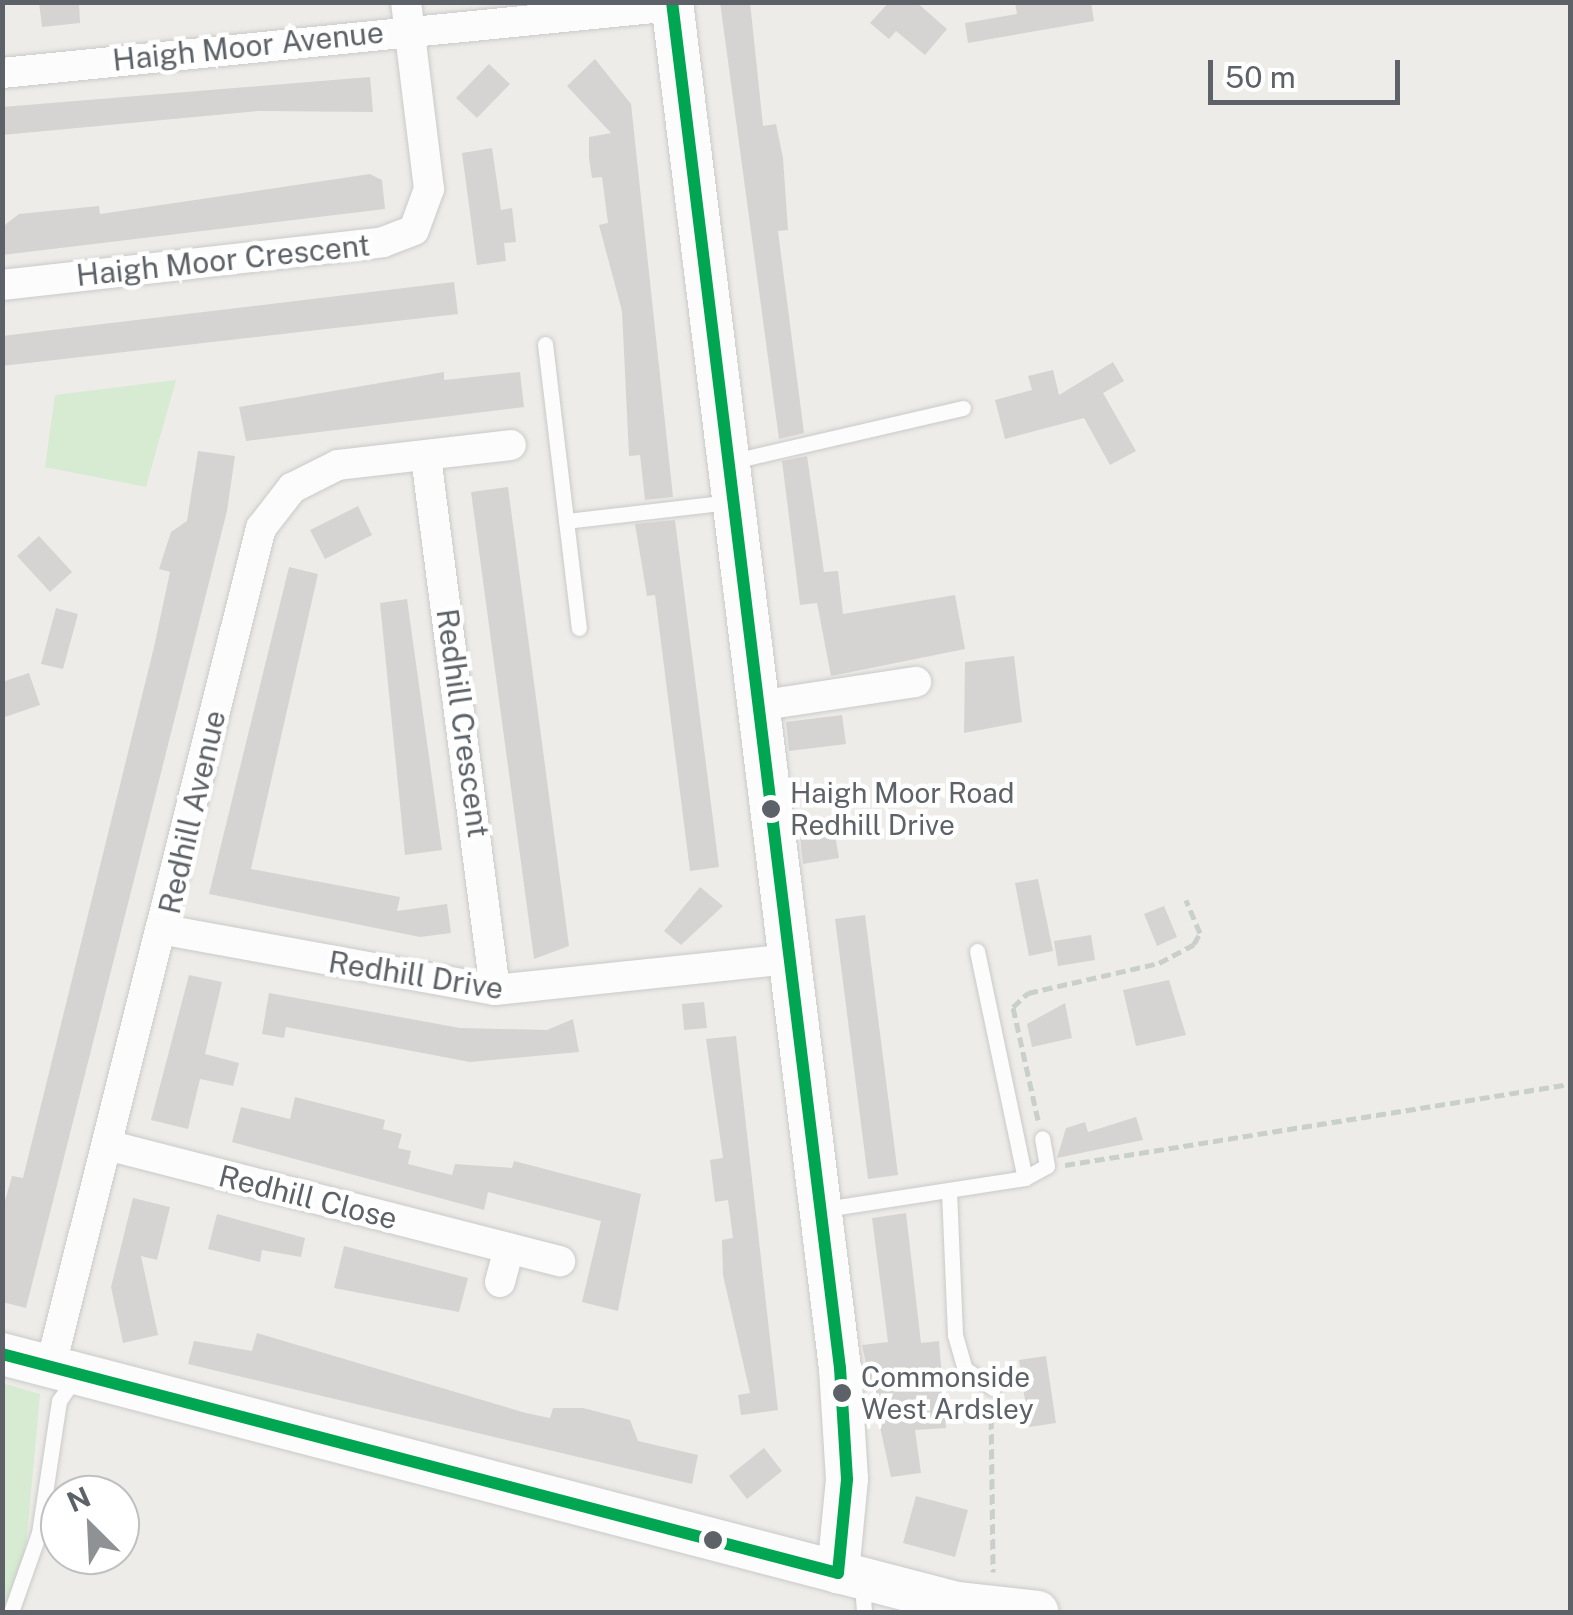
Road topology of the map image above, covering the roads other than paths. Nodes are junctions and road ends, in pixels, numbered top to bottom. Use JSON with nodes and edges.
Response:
{"nodes":[{"id":1,"x":673,"y":4,"type":"edge"},
{"id":2,"x":408,"y":16,"type":"edge"},
{"id":3,"x":2,"y":73,"type":"edge"},
{"id":4,"x":2,"y":284,"type":"edge"},
{"id":5,"x":544,"y":344,"type":"dead end"},
{"id":6,"x":963,"y":408,"type":"dead end"},
{"id":7,"x":511,"y":445,"type":"dead end"},
{"id":8,"x":426,"y":457,"type":"junction"},
{"id":9,"x":731,"y":482,"type":"junction"},
{"id":10,"x":566,"y":521,"type":"junction"},
{"id":11,"x":579,"y":628,"type":"dead end"},
{"id":12,"x":916,"y":682,"type":"dead end"},
{"id":13,"x":757,"y":706,"type":"junction"},
{"id":14,"x":165,"y":930,"type":"junction"},
{"id":15,"x":977,"y":951,"type":"dead end"},
{"id":16,"x":788,"y":959,"type":"junction"},
{"id":17,"x":496,"y":990,"type":"junction"},
{"id":18,"x":1042,"y":1138,"type":"road end"},
{"id":19,"x":107,"y":1145,"type":"junction"},
{"id":20,"x":1025,"y":1178,"type":"junction"},
{"id":21,"x":949,"y":1191,"type":"junction"},
{"id":22,"x":821,"y":1210,"type":"junction"},
{"id":23,"x":509,"y":1248,"type":"junction"},
{"id":24,"x":560,"y":1260,"type":"dead end"},
{"id":25,"x":500,"y":1282,"type":"dead end"},
{"id":26,"x":2,"y":1354,"type":"edge"},
{"id":27,"x":65,"y":1369,"type":"junction"},
{"id":28,"x":993,"y":1388,"type":"road end"},
{"id":29,"x":854,"y":1588,"type":"edge"},
{"id":30,"x":995,"y":1610,"type":"edge"},
{"id":31,"x":11,"y":1612,"type":"edge"},
{"id":32,"x":1038,"y":1612,"type":"edge"}],
"edges":[{"from":1,"to":2,"type":"street","name":"Haigh Moor Avenue"},
{"from":1,"to":9,"type":"street"},
{"from":2,"to":3,"type":"street","name":"Haigh Moor Avenue"},
{"from":2,"to":4,"type":"street","name":"Haigh Moor Crescent"},
{"from":5,"to":10,"type":"lane"},
{"from":6,"to":9,"type":"lane"},
{"from":7,"to":8,"type":"street","name":"Redhill Avenue"},
{"from":8,"to":14,"type":"street","name":"Redhill Avenue"},
{"from":8,"to":17,"type":"street","name":"Redhill Crescent"},
{"from":9,"to":10,"type":"lane"},
{"from":9,"to":13,"type":"street"},
{"from":10,"to":11,"type":"lane"},
{"from":12,"to":13,"type":"street"},
{"from":13,"to":16,"type":"street"},
{"from":14,"to":17,"type":"street","name":"Redhill Drive"},
{"from":14,"to":19,"type":"street","name":"Redhill Avenue"},
{"from":15,"to":20,"type":"lane"},
{"from":16,"to":17,"type":"street","name":"Redhill Drive"},
{"from":16,"to":22,"type":"street"},
{"from":18,"to":20,"type":"lane"},
{"from":19,"to":23,"type":"street","name":"Redhill Close"},
{"from":19,"to":27,"type":"street","name":"Redhill Avenue"},
{"from":20,"to":21,"type":"lane"},
{"from":21,"to":22,"type":"lane"},
{"from":21,"to":28,"type":"lane"},
{"from":22,"to":29,"type":"street"},
{"from":23,"to":24,"type":"street","name":"Redhill Close"},
{"from":23,"to":25,"type":"street"},
{"from":26,"to":27,"type":"street"},
{"from":27,"to":29,"type":"street"},
{"from":27,"to":31,"type":"lane"},
{"from":29,"to":30,"type":"street"},
{"from":30,"to":32,"type":"street"}]}
